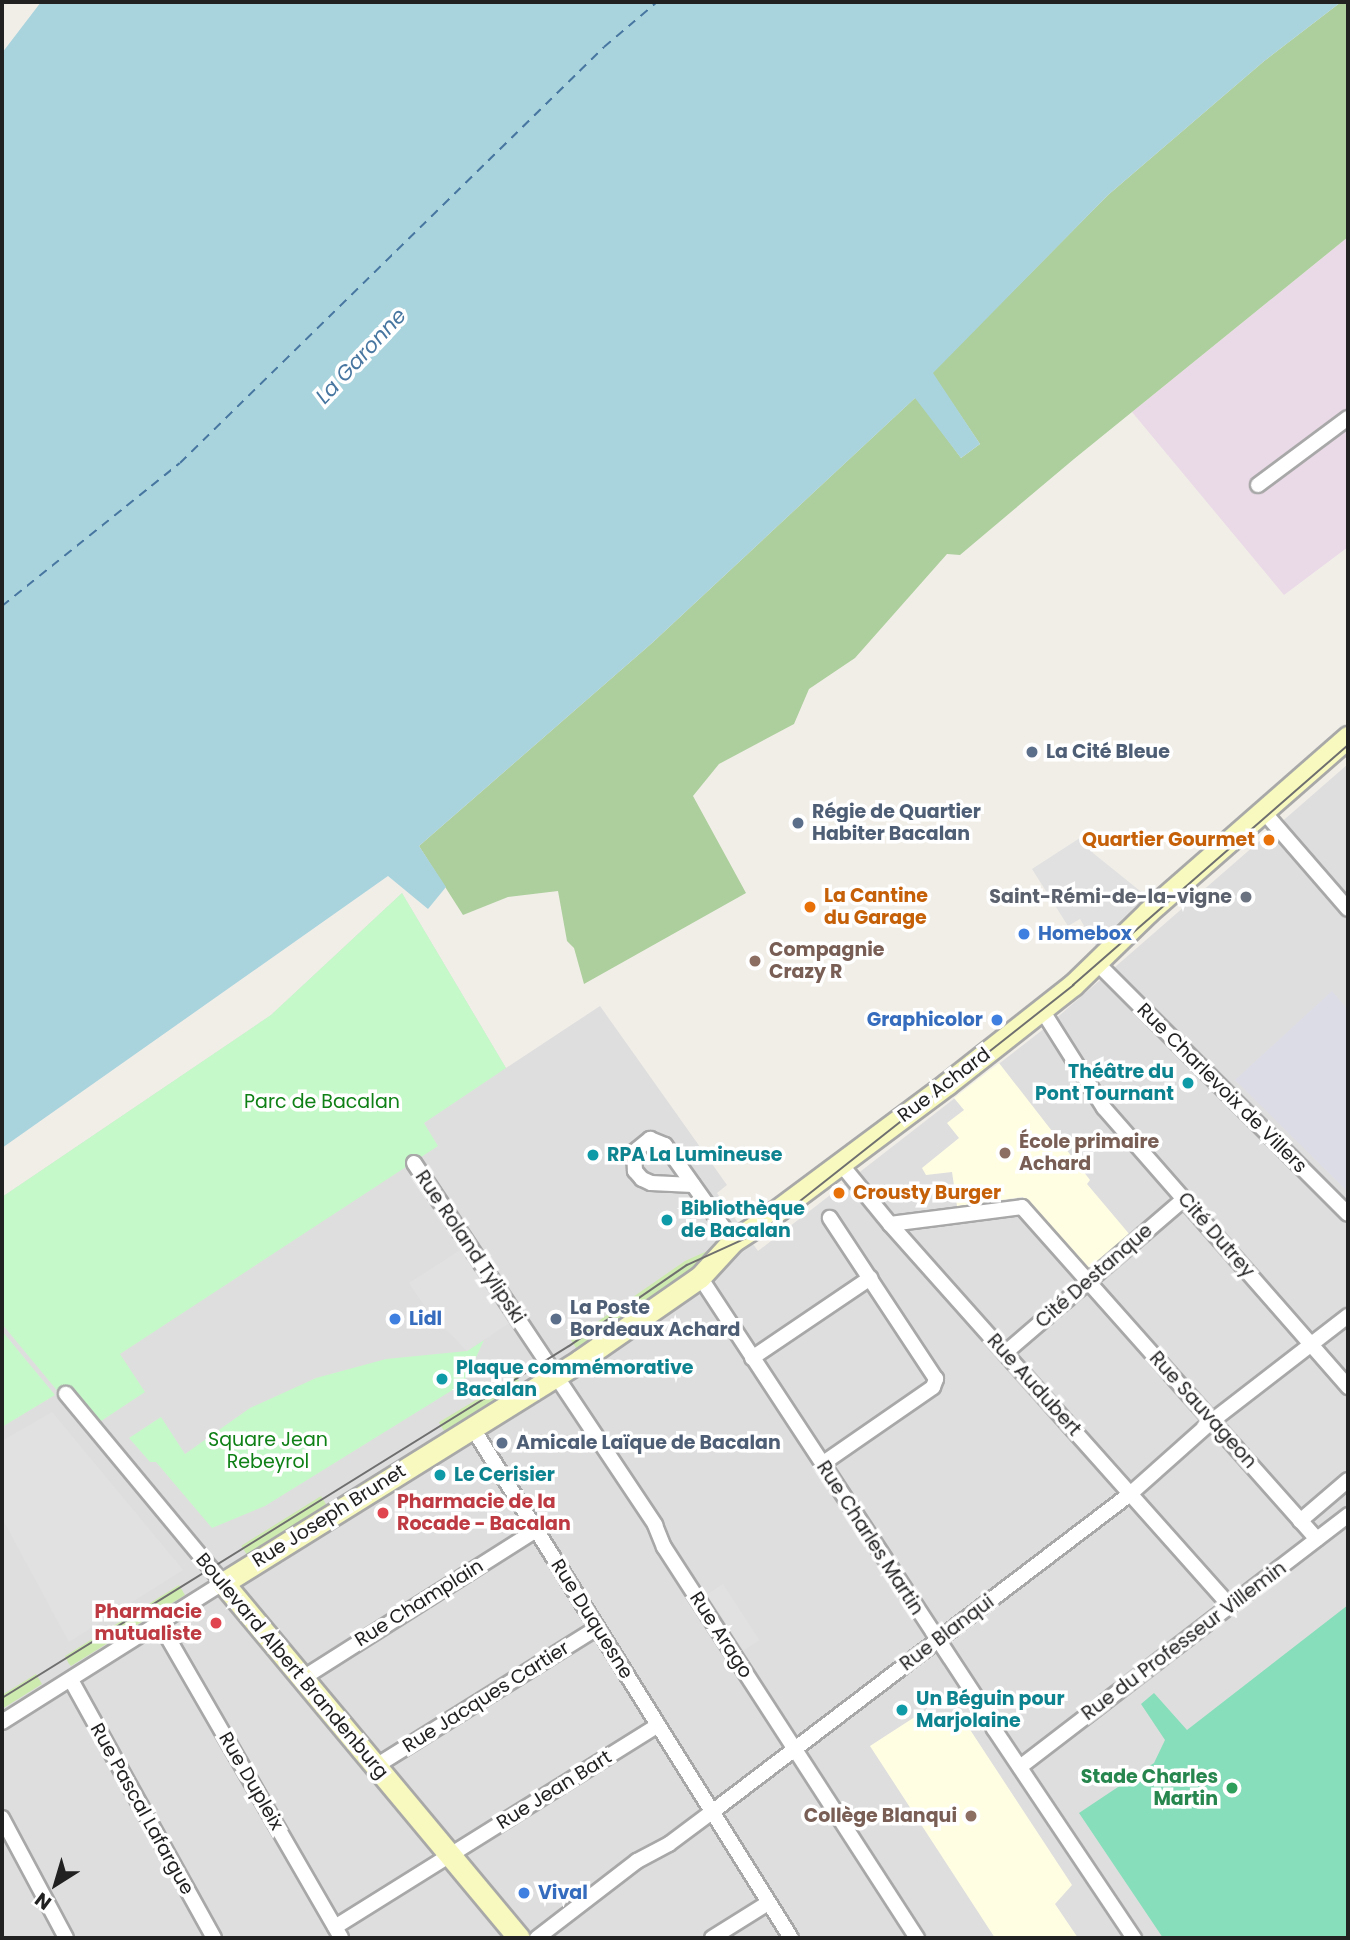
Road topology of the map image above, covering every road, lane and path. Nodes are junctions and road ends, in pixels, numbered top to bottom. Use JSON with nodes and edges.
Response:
{"nodes":[{"id":1,"x":1348,"y":418,"type":"edge"},
{"id":2,"x":1258,"y":485,"type":"dead end"},
{"id":3,"x":1348,"y":737,"type":"edge"},
{"id":4,"x":1264,"y":812,"type":"junction"},
{"id":5,"x":1348,"y":909,"type":"edge"},
{"id":6,"x":1096,"y":961,"type":"junction"},
{"id":7,"x":1042,"y":1010,"type":"junction"},
{"id":8,"x":414,"y":1163,"type":"dead end"},
{"id":9,"x":840,"y":1163,"type":"junction"},
{"id":10,"x":693,"y":1185,"type":"dead end"},
{"id":11,"x":1184,"y":1199,"type":"junction"},
{"id":12,"x":1348,"y":1214,"type":"edge"},
{"id":13,"x":830,"y":1218,"type":"dead end"},
{"id":14,"x":890,"y":1224,"type":"junction"},
{"id":15,"x":733,"y":1241,"type":"junction"},
{"id":16,"x":700,"y":1277,"type":"junction"},
{"id":17,"x":870,"y":1278,"type":"junction"},
{"id":18,"x":1088,"y":1281,"type":"junction"},
{"id":19,"x":1348,"y":1315,"type":"edge"},
{"id":20,"x":526,"y":1331,"type":"joint"},
{"id":21,"x":1311,"y":1344,"type":"junction"},
{"id":22,"x":1005,"y":1353,"type":"junction"},
{"id":23,"x":752,"y":1358,"type":"junction"},
{"id":24,"x":556,"y":1375,"type":"junction"},
{"id":25,"x":1348,"y":1387,"type":"edge"},
{"id":26,"x":66,"y":1394,"type":"dead end"},
{"id":27,"x":514,"y":1401,"type":"joint"},
{"id":28,"x":1212,"y":1421,"type":"junction"},
{"id":29,"x":472,"y":1427,"type":"junction"},
{"id":30,"x":822,"y":1464,"type":"junction"},
{"id":31,"x":1348,"y":1480,"type":"edge"},
{"id":32,"x":1130,"y":1494,"type":"junction"},
{"id":33,"x":1348,"y":1515,"type":"edge"},
{"id":34,"x":1300,"y":1521,"type":"junction"},
{"id":35,"x":536,"y":1530,"type":"junction"},
{"id":36,"x":1317,"y":1539,"type":"junction"},
{"id":37,"x":223,"y":1583,"type":"junction"},
{"id":38,"x":1230,"y":1606,"type":"junction"},
{"id":39,"x":160,"y":1624,"type":"junction"},
{"id":40,"x":597,"y":1628,"type":"junction"},
{"id":41,"x":938,"y":1640,"type":"junction"},
{"id":42,"x":303,"y":1678,"type":"junction"},
{"id":43,"x":71,"y":1680,"type":"junction"},
{"id":44,"x":2,"y":1722,"type":"edge"},
{"id":45,"x":658,"y":1725,"type":"junction"},
{"id":46,"x":794,"y":1749,"type":"junction"},
{"id":47,"x":376,"y":1766,"type":"junction"},
{"id":48,"x":1020,"y":1767,"type":"junction"},
{"id":49,"x":712,"y":1812,"type":"junction"},
{"id":50,"x":2,"y":1818,"type":"edge"},
{"id":51,"x":450,"y":1855,"type":"junction"},
{"id":52,"x":768,"y":1902,"type":"junction"},
{"id":53,"x":338,"y":1933,"type":"edge"},
{"id":54,"x":66,"y":1938,"type":"edge"},
{"id":55,"x":214,"y":1938,"type":"edge"},
{"id":56,"x":519,"y":1938,"type":"edge"},
{"id":57,"x":537,"y":1938,"type":"edge"},
{"id":58,"x":712,"y":1938,"type":"edge"},
{"id":59,"x":791,"y":1938,"type":"edge"},
{"id":60,"x":917,"y":1938,"type":"edge"},
{"id":61,"x":1134,"y":1938,"type":"edge"}],
"edges":[{"from":1,"to":2,"type":"street"},
{"from":3,"to":4,"type":"street","name":"Rue Achard"},
{"from":4,"to":5,"type":"street"},
{"from":4,"to":6,"type":"street","name":"Rue Achard"},
{"from":6,"to":7,"type":"street","name":"Rue Achard"},
{"from":6,"to":12,"type":"street","name":"Rue Charlevoix de Villers"},
{"from":7,"to":9,"type":"street","name":"Rue Achard"},
{"from":7,"to":11,"type":"street","name":"Cité Dutrey"},
{"from":8,"to":20,"type":"street","name":"Rue Roland Tylipski"},
{"from":9,"to":14,"type":"street","name":"Rue Audubert"},
{"from":9,"to":15,"type":"street","name":"Rue Achard"},
{"from":10,"to":15,"type":"street"},
{"from":11,"to":18,"type":"street","name":"Cité Destanque"},
{"from":11,"to":21,"type":"street","name":"Cité Dutrey"},
{"from":13,"to":17,"type":"street"},
{"from":14,"to":18,"type":"street","name":"Rue Sauvageon"},
{"from":14,"to":22,"type":"street","name":"Rue Audubert"},
{"from":15,"to":16,"type":"street","name":"Rue Achard"},
{"from":16,"to":23,"type":"street","name":"Rue Charles Martin"},
{"from":16,"to":24,"type":"street","name":"Rue Achard"},
{"from":17,"to":23,"type":"street"},
{"from":17,"to":30,"type":"street"},
{"from":18,"to":22,"type":"street","name":"Cité Destanque"},
{"from":18,"to":28,"type":"street","name":"Rue Sauvageon"},
{"from":19,"to":21,"type":"street","name":"Rue Blanqui"},
{"from":20,"to":24,"type":"street","name":"Rue Arago"},
{"from":21,"to":25,"type":"street","name":"Cité Dutrey"},
{"from":21,"to":28,"type":"street","name":"Rue Blanqui"},
{"from":22,"to":32,"type":"street","name":"Rue Audubert"},
{"from":23,"to":30,"type":"street","name":"Rue Charles Martin"},
{"from":24,"to":27,"type":"street","name":"Rue Achard"},
{"from":24,"to":46,"type":"street","name":"Rue Arago"},
{"from":26,"to":37,"type":"street","name":"Boulevard Albert Brandenburg"},
{"from":27,"to":29,"type":"street","name":"Rue Joseph Brunet"},
{"from":28,"to":32,"type":"street","name":"Rue Blanqui"},
{"from":28,"to":34,"type":"street","name":"Rue Sauvageon"},
{"from":29,"to":35,"type":"street","name":"Rue Duquesne"},
{"from":29,"to":37,"type":"street","name":"Rue Joseph Brunet"},
{"from":30,"to":41,"type":"street","name":"Rue Charles Martin"},
{"from":31,"to":34,"type":"street"},
{"from":32,"to":38,"type":"street","name":"Rue Audubert"},
{"from":32,"to":41,"type":"street","name":"Rue Blanqui"},
{"from":33,"to":36,"type":"street","name":"Rue du Professeur Villemin"},
{"from":34,"to":36,"type":"street","name":"Rue Sauvageon"},
{"from":35,"to":40,"type":"street","name":"Rue Duquesne"},
{"from":35,"to":42,"type":"street","name":"Rue Champlain"},
{"from":36,"to":38,"type":"street","name":"Rue du Professeur Villemin"},
{"from":37,"to":39,"type":"street","name":"Rue Joseph Brunet"},
{"from":37,"to":42,"type":"street","name":"Boulevard Albert Brandenburg"},
{"from":38,"to":48,"type":"street","name":"Rue du Professeur Villemin"},
{"from":39,"to":43,"type":"street","name":"Rue Joseph Brunet"},
{"from":39,"to":53,"type":"street","name":"Rue Dupleix"},
{"from":40,"to":45,"type":"street","name":"Rue Duquesne"},
{"from":40,"to":47,"type":"street","name":"Rue Jacques Cartier"},
{"from":41,"to":46,"type":"street","name":"Rue Blanqui"},
{"from":41,"to":48,"type":"street","name":"Rue Charles Martin"},
{"from":42,"to":47,"type":"street","name":"Boulevard Albert Brandenburg"},
{"from":43,"to":44,"type":"street","name":"Rue Joseph Brunet"},
{"from":43,"to":55,"type":"street","name":"Rue Pascal Lafargue"},
{"from":45,"to":49,"type":"street","name":"Rue Duquesne"},
{"from":45,"to":51,"type":"street","name":"Rue Jean Bart"},
{"from":46,"to":49,"type":"street","name":"Rue Blanqui"},
{"from":46,"to":60,"type":"street","name":"Rue Arago"},
{"from":47,"to":51,"type":"street","name":"Boulevard Albert Brandenburg"},
{"from":48,"to":61,"type":"street","name":"Rue Charles Martin"},
{"from":49,"to":52,"type":"street","name":"Rue Duquesne"},
{"from":49,"to":57,"type":"street","name":"Rue Blanqui"},
{"from":50,"to":54,"type":"street"},
{"from":51,"to":53,"type":"street","name":"Rue Jean Bart"},
{"from":51,"to":56,"type":"street","name":"Boulevard Albert Brandenburg"},
{"from":52,"to":58,"type":"street"},
{"from":52,"to":59,"type":"street","name":"Rue Duquesne"}]}
